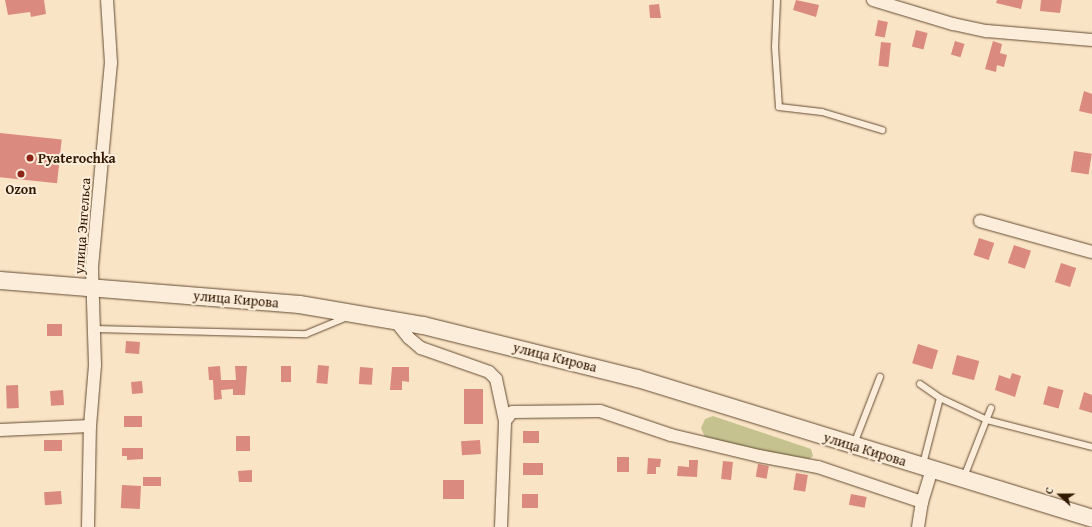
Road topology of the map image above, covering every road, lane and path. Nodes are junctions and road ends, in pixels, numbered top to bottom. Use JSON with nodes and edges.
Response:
{"nodes":[{"id":1,"x":107,"y":0,"type":"edge"},
{"id":2,"x":777,"y":0,"type":"edge"},
{"id":3,"x":873,"y":0,"type":"edge"},
{"id":4,"x":1091,"y":37,"type":"edge"},
{"id":5,"x":882,"y":130,"type":"dead end"},
{"id":6,"x":980,"y":221,"type":"dead end"},
{"id":7,"x":1092,"y":252,"type":"edge"},
{"id":8,"x":0,"y":280,"type":"edge"},
{"id":9,"x":93,"y":287,"type":"junction"},
{"id":10,"x":357,"y":312,"type":"junction"},
{"id":11,"x":394,"y":319,"type":"junction"},
{"id":12,"x":95,"y":329,"type":"junction"},
{"id":13,"x":880,"y":377,"type":"dead end"},
{"id":14,"x":920,"y":384,"type":"dead end"},
{"id":15,"x":940,"y":398,"type":"junction"},
{"id":16,"x":991,"y":408,"type":"dead end"},
{"id":17,"x":509,"y":416,"type":"junction"},
{"id":18,"x":987,"y":420,"type":"junction"},
{"id":19,"x":90,"y":426,"type":"junction"},
{"id":20,"x":0,"y":430,"type":"edge"},
{"id":21,"x":854,"y":445,"type":"junction"},
{"id":22,"x":1092,"y":447,"type":"edge"},
{"id":23,"x":927,"y":468,"type":"junction"},
{"id":24,"x":963,"y":479,"type":"junction"},
{"id":25,"x":922,"y":502,"type":"junction"},
{"id":26,"x":1091,"y":516,"type":"edge"},
{"id":27,"x":88,"y":527,"type":"edge"},
{"id":28,"x":502,"y":527,"type":"edge"},
{"id":29,"x":918,"y":527,"type":"edge"}],
"edges":[{"from":1,"to":9,"type":"street","name":"улица Энгельса"},
{"from":2,"to":5,"type":"lane"},
{"from":3,"to":4,"type":"street"},
{"from":6,"to":7,"type":"street"},
{"from":8,"to":9,"type":"main road","name":"улица Кирова"},
{"from":9,"to":10,"type":"main road","name":"улица Кирова"},
{"from":9,"to":12,"type":"street","name":"улица Энгельса"},
{"from":10,"to":11,"type":"main road","name":"улица Кирова"},
{"from":10,"to":12,"type":"lane"},
{"from":11,"to":17,"type":"street"},
{"from":11,"to":21,"type":"main road","name":"улица Кирова"},
{"from":12,"to":19,"type":"street","name":"улица Энгельса"},
{"from":13,"to":21,"type":"lane"},
{"from":14,"to":15,"type":"lane"},
{"from":15,"to":18,"type":"lane"},
{"from":15,"to":23,"type":"lane"},
{"from":16,"to":18,"type":"lane"},
{"from":17,"to":25,"type":"street"},
{"from":17,"to":28,"type":"street"},
{"from":18,"to":22,"type":"lane"},
{"from":18,"to":24,"type":"lane"},
{"from":19,"to":20,"type":"street"},
{"from":19,"to":27,"type":"street","name":"улица Энгельса"},
{"from":21,"to":23,"type":"main road","name":"улица Кирова"},
{"from":23,"to":24,"type":"main road","name":"улица Кирова"},
{"from":23,"to":25,"type":"street"},
{"from":24,"to":26,"type":"main road","name":"улица Кирова"},
{"from":25,"to":29,"type":"street"}]}
